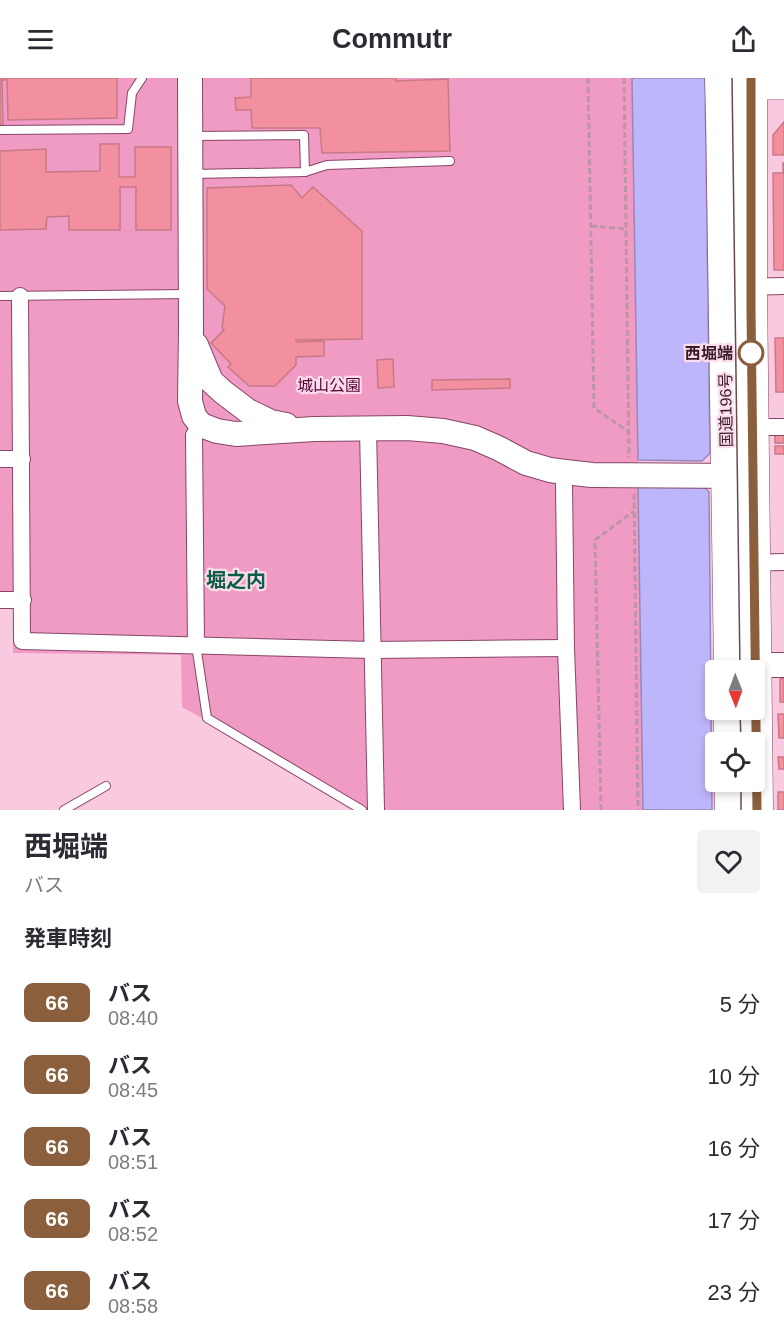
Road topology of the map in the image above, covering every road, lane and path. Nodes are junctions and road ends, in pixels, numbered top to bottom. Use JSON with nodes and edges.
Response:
{"nodes":[{"id":1,"x":142,"y":78,"type":"edge"},
{"id":2,"x":190,"y":78,"type":"edge"},
{"id":3,"x":588,"y":78,"type":"edge"},
{"id":4,"x":624,"y":78,"type":"edge"},
{"id":5,"x":736,"y":82,"type":"edge"},
{"id":6,"x":784,"y":86,"type":"edge"},
{"id":7,"x":0,"y":130,"type":"edge"},
{"id":8,"x":191,"y":136,"type":"junction"},
{"id":9,"x":450,"y":161,"type":"dead end"},
{"id":10,"x":305,"y":172,"type":"junction"},
{"id":11,"x":191,"y":174,"type":"junction"},
{"id":12,"x":591,"y":226,"type":"junction"},
{"id":13,"x":626,"y":229,"type":"junction"},
{"id":14,"x":784,"y":286,"type":"edge"},
{"id":15,"x":738,"y":287,"type":"junction"},
{"id":16,"x":191,"y":294,"type":"junction"},
{"id":17,"x":0,"y":296,"type":"edge"},
{"id":18,"x":20,"y":296,"type":"junction"},
{"id":19,"x":191,"y":329,"type":"junction"},
{"id":20,"x":211,"y":381,"type":"junction"},
{"id":21,"x":190,"y":401,"type":"junction"},
{"id":22,"x":201,"y":425,"type":"junction"},
{"id":23,"x":739,"y":427,"type":"junction"},
{"id":24,"x":784,"y":427,"type":"edge"},
{"id":25,"x":314,"y":429,"type":"junction"},
{"id":26,"x":368,"y":429,"type":"junction"},
{"id":27,"x":629,"y":432,"type":"junction"},
{"id":28,"x":0,"y":459,"type":"edge"},
{"id":29,"x":22,"y":459,"type":"junction"},
{"id":30,"x":565,"y":472,"type":"junction"},
{"id":31,"x":634,"y":474,"type":"junction"},
{"id":32,"x":727,"y":476,"type":"junction"},
{"id":33,"x":634,"y":511,"type":"junction"},
{"id":34,"x":755,"y":563,"type":"edge"},
{"id":35,"x":0,"y":600,"type":"edge"},
{"id":36,"x":23,"y":600,"type":"junction"},
{"id":37,"x":196,"y":645,"type":"junction"},
{"id":38,"x":566,"y":648,"type":"junction"},
{"id":39,"x":372,"y":650,"type":"junction"},
{"id":40,"x":750,"y":660,"type":"edge"},
{"id":41,"x":753,"y":720,"type":"edge"},
{"id":42,"x":106,"y":786,"type":"dead end"},
{"id":43,"x":731,"y":792,"type":"edge"},
{"id":44,"x":64,"y":810,"type":"edge"},
{"id":45,"x":362,"y":810,"type":"edge"},
{"id":46,"x":376,"y":810,"type":"edge"},
{"id":47,"x":572,"y":810,"type":"edge"},
{"id":48,"x":602,"y":810,"type":"edge"},
{"id":49,"x":638,"y":810,"type":"edge"},
{"id":50,"x":731,"y":810,"type":"edge"},
{"id":51,"x":757,"y":810,"type":"edge"}],
"edges":[{"from":1,"to":7,"type":"lane"},
{"from":2,"to":8,"type":"street"},
{"from":3,"to":12,"type":"path"},
{"from":4,"to":13,"type":"path"},
{"from":5,"to":6,"type":"main road"},
{"from":5,"to":15,"type":"highway","name":"国道196号"},
{"from":8,"to":10,"type":"lane"},
{"from":8,"to":11,"type":"street"},
{"from":9,"to":10,"type":"lane"},
{"from":10,"to":11,"type":"lane"},
{"from":11,"to":16,"type":"street"},
{"from":12,"to":13,"type":"path"},
{"from":12,"to":27,"type":"path"},
{"from":13,"to":27,"type":"path"},
{"from":14,"to":15,"type":"street"},
{"from":15,"to":23,"type":"highway","name":"国道196号"},
{"from":16,"to":18,"type":"lane"},
{"from":16,"to":19,"type":"street"},
{"from":17,"to":18,"type":"lane"},
{"from":18,"to":29,"type":"street"},
{"from":19,"to":20,"type":"street"},
{"from":19,"to":21,"type":"street"},
{"from":20,"to":21,"type":"street"},
{"from":20,"to":25,"type":"street"},
{"from":21,"to":22,"type":"street"},
{"from":22,"to":25,"type":"street"},
{"from":22,"to":37,"type":"street"},
{"from":23,"to":24,"type":"street"},
{"from":23,"to":32,"type":"highway","name":"国道196号"},
{"from":25,"to":26,"type":"street"},
{"from":26,"to":30,"type":"street"},
{"from":26,"to":39,"type":"street"},
{"from":27,"to":31,"type":"path"},
{"from":28,"to":29,"type":"street"},
{"from":29,"to":36,"type":"street"},
{"from":30,"to":31,"type":"street"},
{"from":30,"to":38,"type":"street"},
{"from":31,"to":32,"type":"street"},
{"from":31,"to":33,"type":"path"},
{"from":32,"to":34,"type":"highway","name":"国道196号"},
{"from":33,"to":48,"type":"path"},
{"from":33,"to":49,"type":"path"},
{"from":34,"to":40,"type":"highway","name":"国道196号"},
{"from":35,"to":36,"type":"street"},
{"from":36,"to":37,"type":"street"},
{"from":37,"to":39,"type":"street"},
{"from":37,"to":45,"type":"lane"},
{"from":38,"to":39,"type":"street"},
{"from":38,"to":47,"type":"street"},
{"from":39,"to":46,"type":"street"},
{"from":41,"to":51,"type":"highway","name":"国道196号"},
{"from":42,"to":44,"type":"lane"},
{"from":43,"to":50,"type":"highway"}]}
